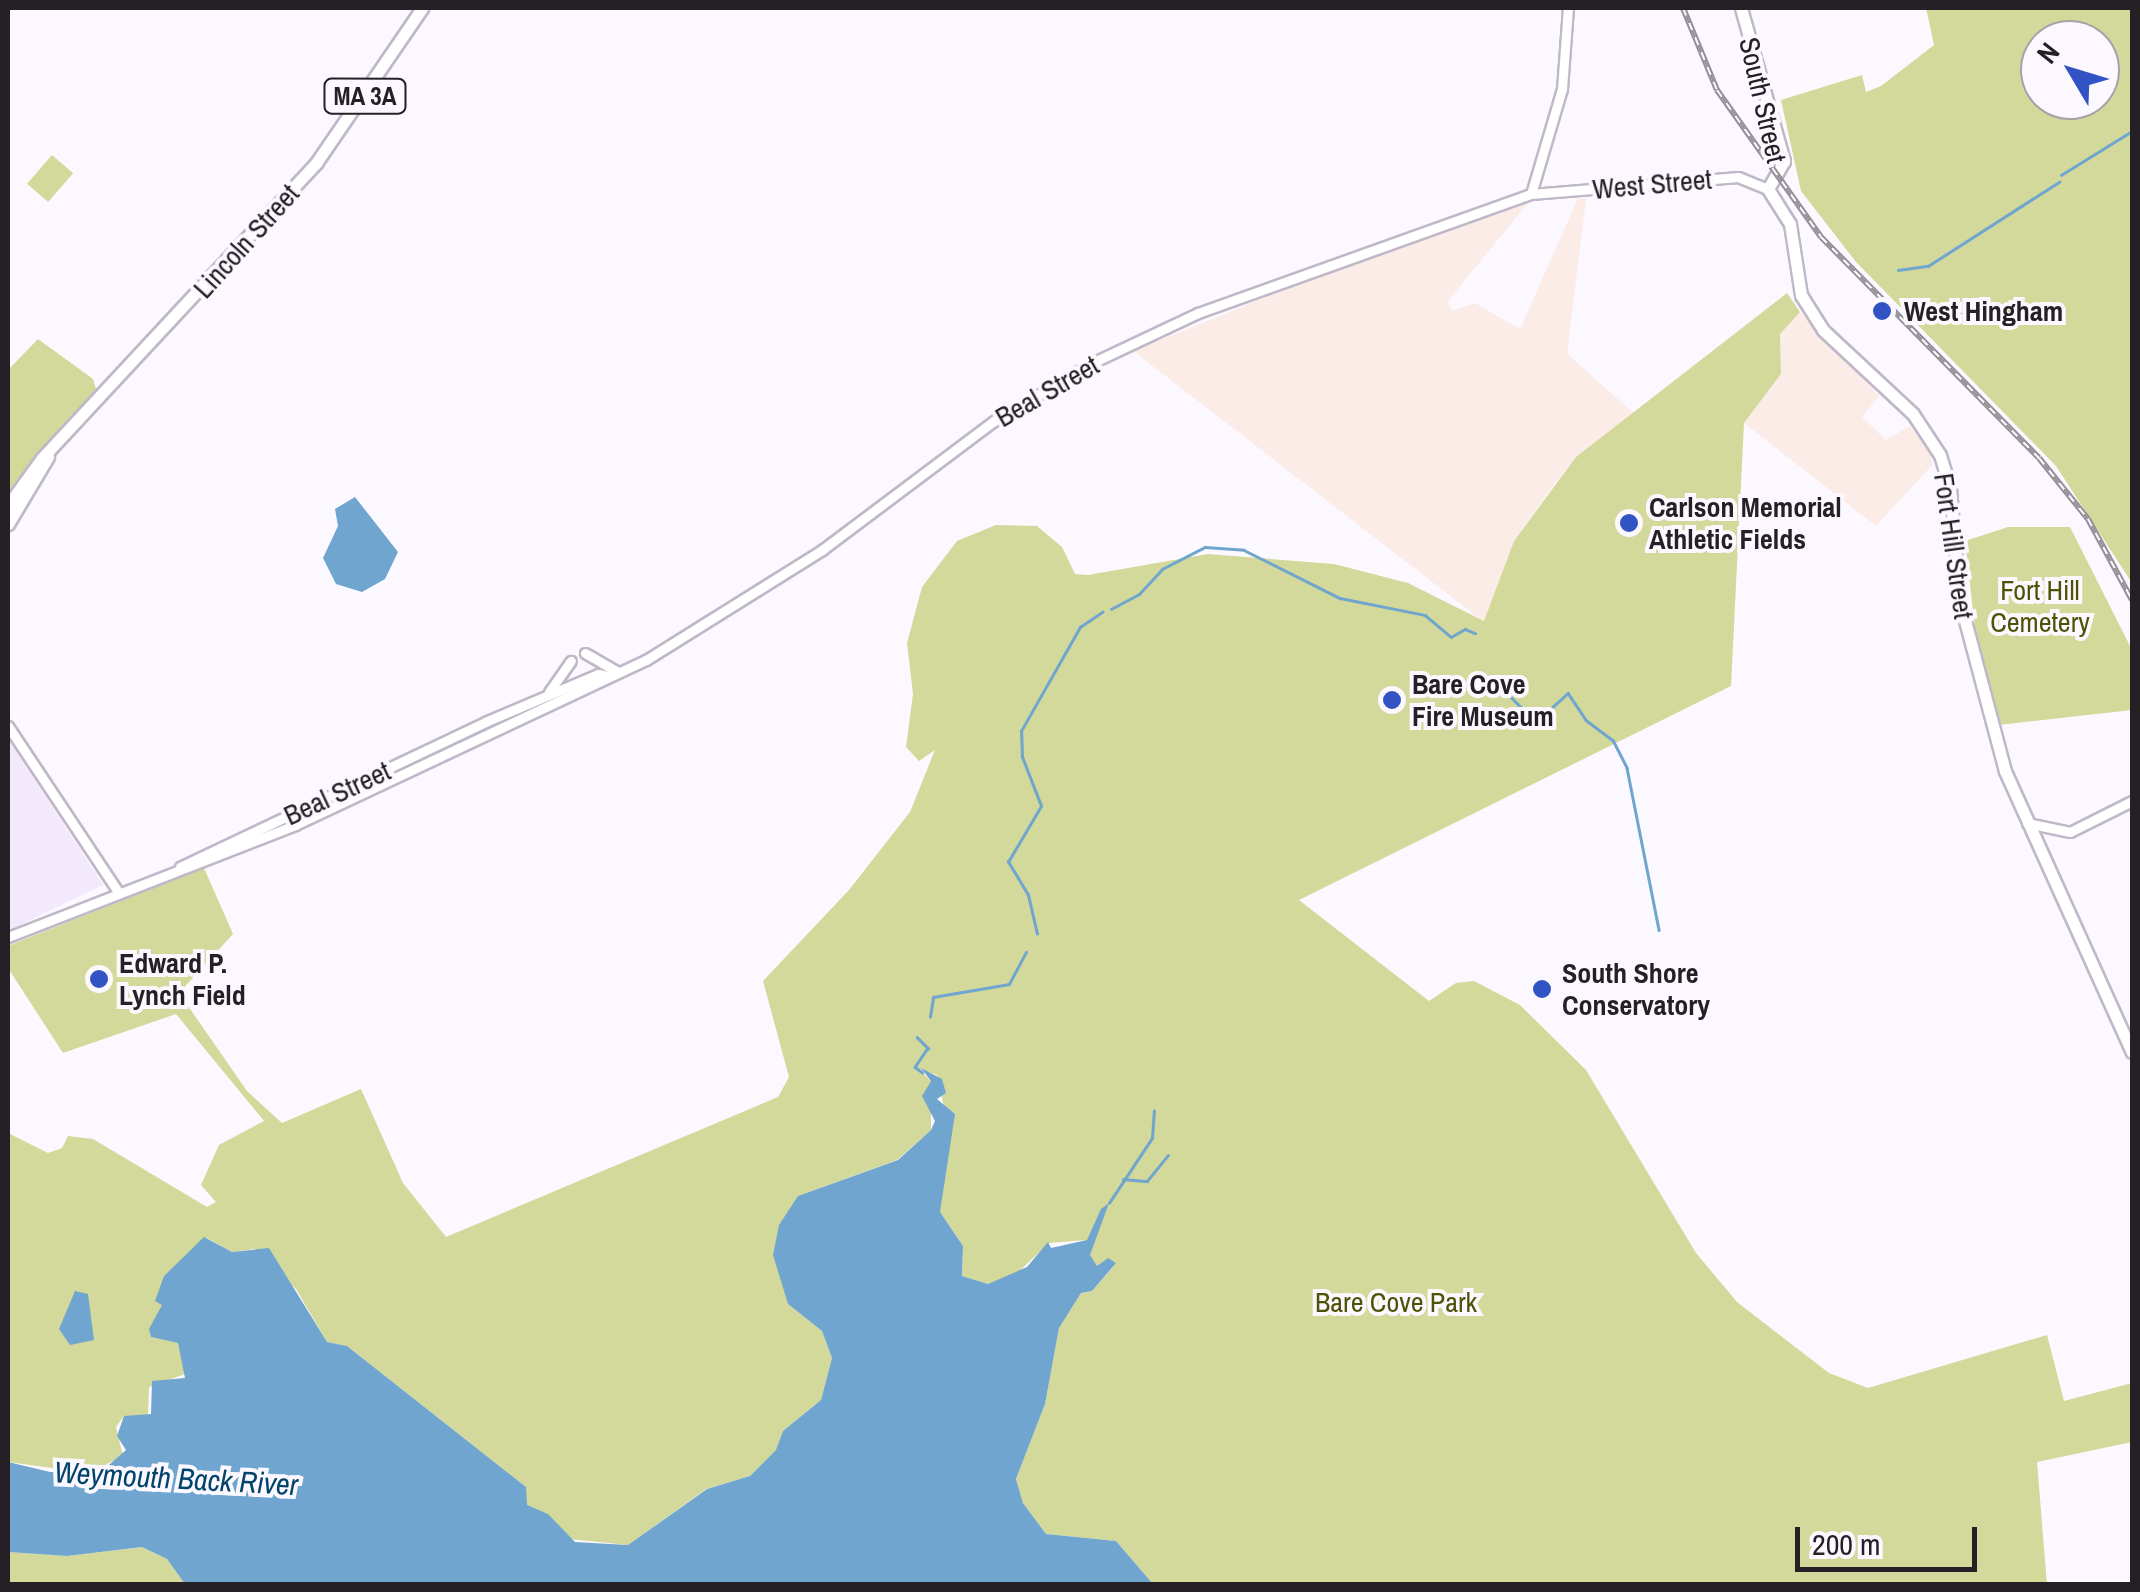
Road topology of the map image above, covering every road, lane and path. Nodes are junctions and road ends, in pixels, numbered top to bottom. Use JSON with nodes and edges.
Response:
{"nodes":[{"id":1,"x":422,"y":8,"type":"edge"},
{"id":2,"x":1568,"y":8,"type":"edge"},
{"id":3,"x":1741,"y":8,"type":"edge"},
{"id":4,"x":1538,"y":169,"type":"junction"},
{"id":5,"x":1768,"y":188,"type":"junction"},
{"id":6,"x":1545,"y":192,"type":"junction"},
{"id":7,"x":1531,"y":194,"type":"junction"},
{"id":8,"x":48,"y":457,"type":"junction"},
{"id":9,"x":8,"y":505,"type":"edge"},
{"id":10,"x":8,"y":524,"type":"edge"},
{"id":11,"x":585,"y":653,"type":"dead end"},
{"id":12,"x":570,"y":661,"type":"dead end"},
{"id":13,"x":619,"y":672,"type":"junction"},
{"id":14,"x":608,"y":676,"type":"junction"},
{"id":15,"x":546,"y":696,"type":"junction"},
{"id":16,"x":8,"y":726,"type":"edge"},
{"id":17,"x":2132,"y":801,"type":"edge"},
{"id":18,"x":2027,"y":823,"type":"junction"},
{"id":19,"x":2057,"y":832,"type":"junction"},
{"id":20,"x":2038,"y":848,"type":"junction"},
{"id":21,"x":177,"y":870,"type":"junction"},
{"id":22,"x":119,"y":893,"type":"junction"},
{"id":23,"x":8,"y":937,"type":"edge"},
{"id":24,"x":2132,"y":1052,"type":"edge"}],
"edges":[{"from":1,"to":8,"type":"main road","name":"Lincoln Street","number":"MA 3A"},
{"from":2,"to":4,"type":"street"},
{"from":3,"to":5,"type":"main road","name":"South Street"},
{"from":4,"to":6,"type":"street"},
{"from":4,"to":7,"type":"street"},
{"from":5,"to":6,"type":"street","name":"West Street"},
{"from":5,"to":18,"type":"main road","name":"Fort Hill Street"},
{"from":6,"to":7,"type":"street","name":"West Street"},
{"from":7,"to":13,"type":"street","name":"Beal Street"},
{"from":8,"to":9,"type":"main road","name":"Lincoln Street","number":"MA 3A"},
{"from":8,"to":10,"type":"main road","name":"Lincoln Street","number":"MA 3A"},
{"from":11,"to":13,"type":"street"},
{"from":12,"to":15,"type":"street"},
{"from":13,"to":14,"type":"street","name":"Beal Street"},
{"from":14,"to":15,"type":"street","name":"Beal Street"},
{"from":14,"to":21,"type":"street","name":"Beal Street"},
{"from":15,"to":21,"type":"street","name":"Beal Street"},
{"from":16,"to":22,"type":"street"},
{"from":17,"to":19,"type":"street"},
{"from":18,"to":19,"type":"street"},
{"from":18,"to":20,"type":"main road","name":"Fort Hill Street"},
{"from":19,"to":20,"type":"street"},
{"from":20,"to":24,"type":"main road","name":"Fort Hill Street"},
{"from":21,"to":22,"type":"street","name":"Beal Street"},
{"from":22,"to":23,"type":"street","name":"Beal Street"}]}
